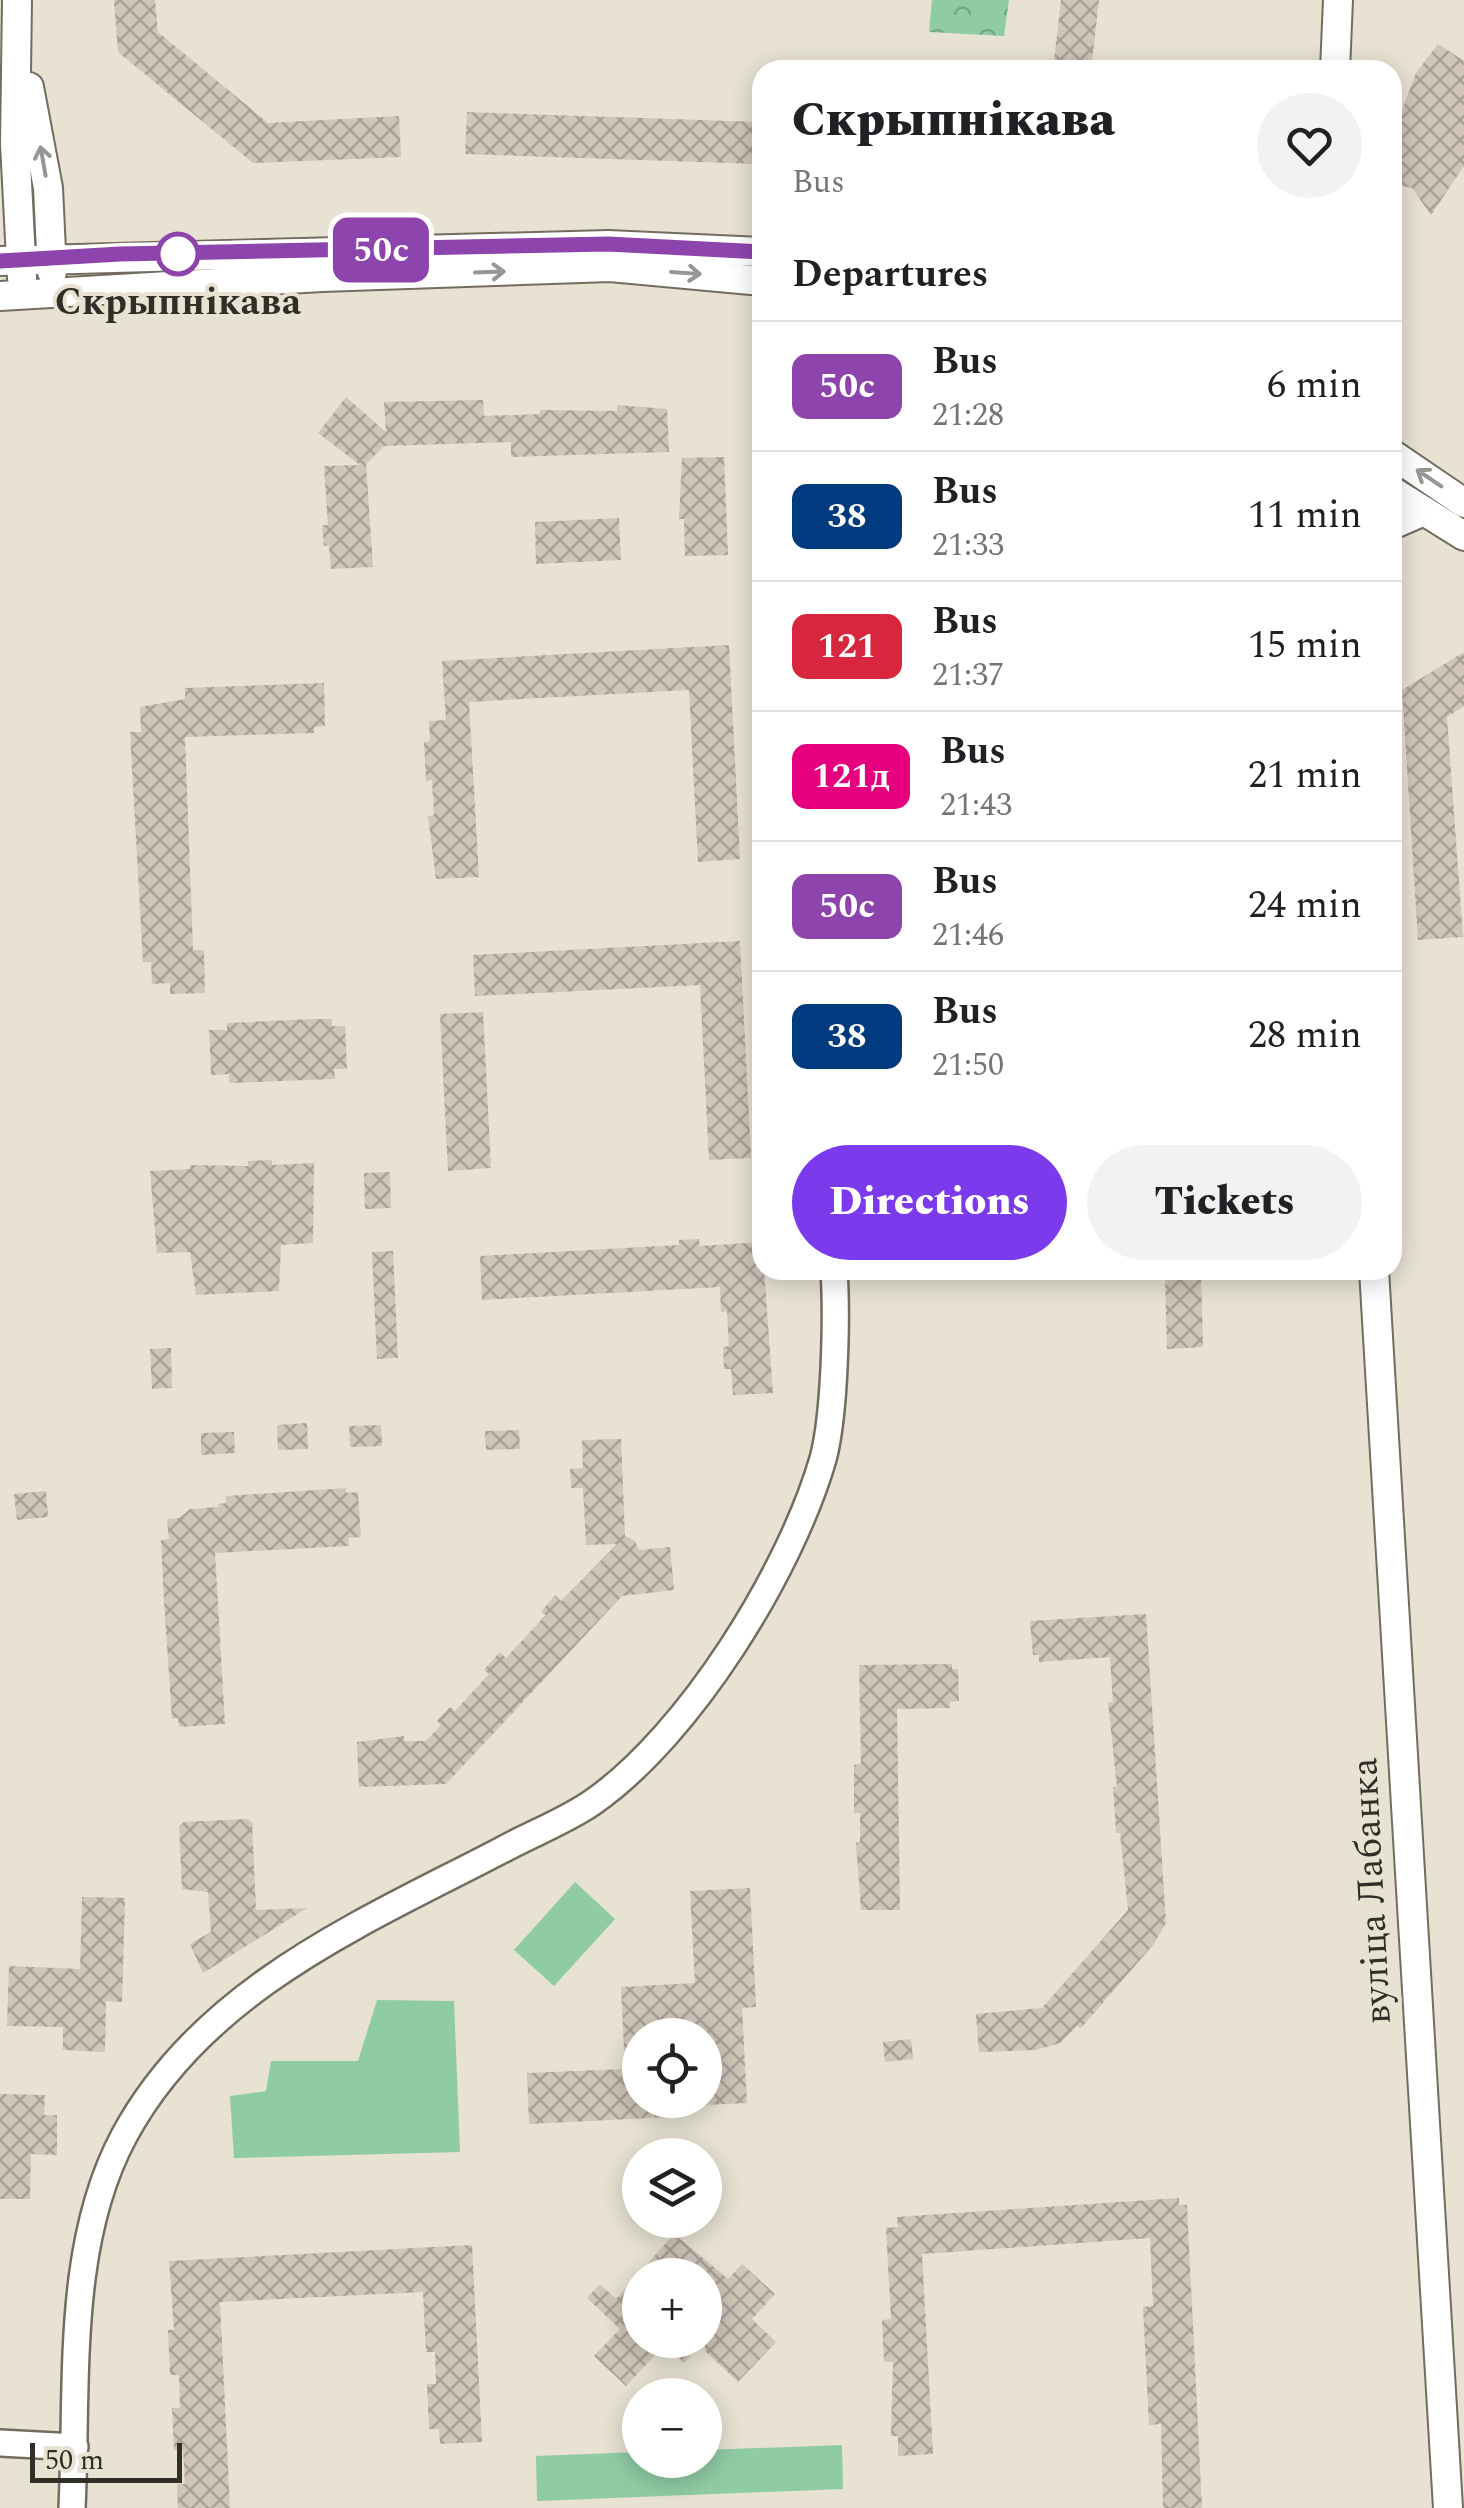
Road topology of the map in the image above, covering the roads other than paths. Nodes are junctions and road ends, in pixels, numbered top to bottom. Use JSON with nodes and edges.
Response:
{"nodes":[{"id":1,"x":17,"y":0,"type":"edge"},
{"id":2,"x":1338,"y":0,"type":"edge"},
{"id":3,"x":20,"y":42,"type":"junction"},
{"id":4,"x":1335,"y":60,"type":"edge"},
{"id":5,"x":752,"y":251,"type":"edge"},
{"id":6,"x":52,"y":258,"type":"junction"},
{"id":7,"x":10,"y":260,"type":"edge"},
{"id":8,"x":752,"y":279,"type":"edge"},
{"id":9,"x":54,"y":292,"type":"junction"},
{"id":10,"x":12,"y":295,"type":"edge"},
{"id":11,"x":1402,"y":461,"type":"edge"},
{"id":12,"x":1402,"y":497,"type":"edge"},
{"id":13,"x":1464,"y":503,"type":"edge"},
{"id":14,"x":1424,"y":510,"type":"junction"},
{"id":15,"x":1402,"y":520,"type":"edge"},
{"id":16,"x":1464,"y":536,"type":"edge"},
{"id":17,"x":835,"y":1280,"type":"edge"},
{"id":18,"x":1375,"y":1280,"type":"edge"},
{"id":19,"x":0,"y":2442,"type":"edge"},
{"id":20,"x":75,"y":2447,"type":"junction"},
{"id":21,"x":72,"y":2508,"type":"edge"},
{"id":22,"x":1448,"y":2508,"type":"edge"}],
"edges":[{"from":1,"to":3,"type":"main road"},
{"from":2,"to":4,"type":"main road"},
{"from":6,"to":3,"type":"main road","one_way":true},
{"from":3,"to":7,"type":"main road"},
{"from":5,"to":6,"type":"main road"},
{"from":6,"to":7,"type":"main road"},
{"from":6,"to":9,"type":"main road"},
{"from":7,"to":10,"type":"main road"},
{"from":9,"to":8,"type":"main road","one_way":true},
{"from":9,"to":10,"type":"main road"},
{"from":13,"to":11,"type":"main road","one_way":true},
{"from":12,"to":14,"type":"main road"},
{"from":14,"to":15,"type":"main road"},
{"from":14,"to":16,"type":"main road"},
{"from":17,"to":20,"type":"street"},
{"from":18,"to":22,"type":"main road","name":"вуліца Лабанка"},
{"from":19,"to":20,"type":"street"},
{"from":20,"to":21,"type":"street"}]}
